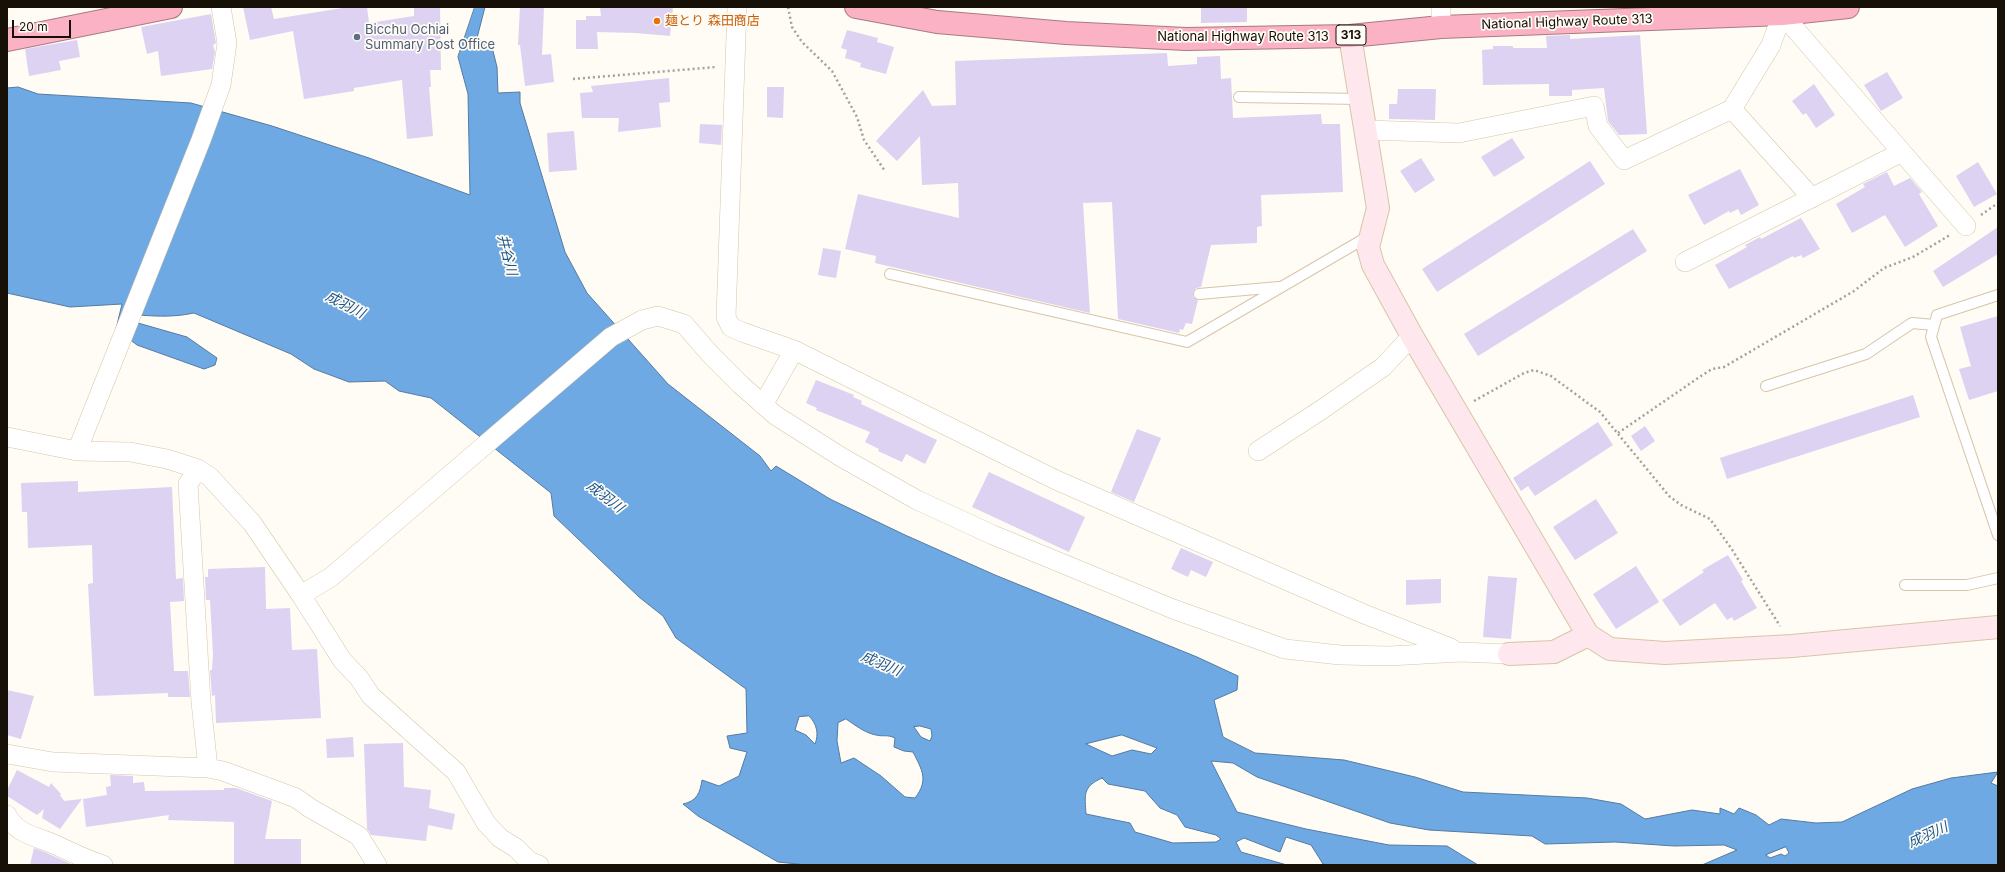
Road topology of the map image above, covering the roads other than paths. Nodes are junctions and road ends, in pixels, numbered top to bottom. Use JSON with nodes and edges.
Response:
{"nodes":[{"id":1,"x":171,"y":7,"type":"edge"},
{"id":2,"x":221,"y":7,"type":"edge"},
{"id":3,"x":737,"y":7,"type":"edge"},
{"id":4,"x":856,"y":7,"type":"edge"},
{"id":5,"x":1848,"y":7,"type":"edge"},
{"id":6,"x":878,"y":9,"type":"edge"},
{"id":7,"x":1782,"y":14,"type":"junction"},
{"id":8,"x":1441,"y":17,"type":"edge"},
{"id":9,"x":1350,"y":36,"type":"junction"},
{"id":10,"x":7,"y":40,"type":"edge"},
{"id":11,"x":1240,"y":97,"type":"dead end"},
{"id":12,"x":1360,"y":99,"type":"junction"},
{"id":13,"x":1732,"y":109,"type":"junction"},
{"id":14,"x":1366,"y":130,"type":"junction"},
{"id":15,"x":1902,"y":152,"type":"junction"},
{"id":16,"x":1812,"y":198,"type":"junction"},
{"id":17,"x":1966,"y":226,"type":"road end"},
{"id":18,"x":1371,"y":235,"type":"junction"},
{"id":19,"x":1685,"y":262,"type":"dead end"},
{"id":20,"x":890,"y":274,"type":"dead end"},
{"id":21,"x":1282,"y":287,"type":"junction"},
{"id":22,"x":1199,"y":294,"type":"dead end"},
{"id":23,"x":1998,"y":295,"type":"edge"},
{"id":24,"x":1934,"y":325,"type":"junction"},
{"id":25,"x":1412,"y":336,"type":"junction"},
{"id":26,"x":794,"y":350,"type":"junction"},
{"id":27,"x":1766,"y":386,"type":"dead end"},
{"id":28,"x":763,"y":405,"type":"junction"},
{"id":29,"x":7,"y":437,"type":"edge"},
{"id":30,"x":80,"y":443,"type":"junction"},
{"id":31,"x":1258,"y":451,"type":"dead end"},
{"id":32,"x":198,"y":469,"type":"junction"},
{"id":33,"x":1998,"y":535,"type":"edge"},
{"id":34,"x":1998,"y":578,"type":"edge"},
{"id":35,"x":1906,"y":585,"type":"dead end"},
{"id":36,"x":306,"y":592,"type":"junction"},
{"id":37,"x":1998,"y":627,"type":"edge"},
{"id":38,"x":1588,"y":635,"type":"junction"},
{"id":39,"x":1460,"y":652,"type":"junction"},
{"id":40,"x":1509,"y":654,"type":"joint"},
{"id":41,"x":7,"y":754,"type":"edge"},
{"id":42,"x":208,"y":768,"type":"junction"},
{"id":43,"x":7,"y":815,"type":"edge"},
{"id":44,"x":104,"y":865,"type":"edge"},
{"id":45,"x":378,"y":865,"type":"edge"},
{"id":46,"x":539,"y":865,"type":"edge"}],
"edges":[{"from":1,"to":10,"type":"highway"},
{"from":2,"to":30,"type":"street"},
{"from":3,"to":26,"type":"street"},
{"from":4,"to":6,"type":"highway","name":"National Highway Route 313","number":"313"},
{"from":5,"to":7,"type":"highway","name":"National Highway Route 313","number":"313"},
{"from":6,"to":9,"type":"highway","name":"National Highway Route 313","number":"313"},
{"from":7,"to":8,"type":"highway","name":"National Highway Route 313","number":"313"},
{"from":7,"to":13,"type":"street"},
{"from":7,"to":15,"type":"street"},
{"from":8,"to":9,"type":"highway","name":"National Highway Route 313","number":"313"},
{"from":9,"to":12,"type":"street"},
{"from":11,"to":12,"type":"lane"},
{"from":12,"to":14,"type":"street"},
{"from":13,"to":14,"type":"street"},
{"from":13,"to":16,"type":"street"},
{"from":14,"to":18,"type":"street"},
{"from":15,"to":16,"type":"street"},
{"from":15,"to":17,"type":"street"},
{"from":16,"to":19,"type":"street"},
{"from":18,"to":21,"type":"lane"},
{"from":18,"to":25,"type":"street"},
{"from":20,"to":21,"type":"lane"},
{"from":21,"to":22,"type":"lane"},
{"from":23,"to":24,"type":"lane"},
{"from":24,"to":27,"type":"lane"},
{"from":24,"to":33,"type":"lane"},
{"from":25,"to":31,"type":"street"},
{"from":25,"to":38,"type":"street"},
{"from":26,"to":28,"type":"street"},
{"from":26,"to":39,"type":"street"},
{"from":28,"to":36,"type":"street"},
{"from":28,"to":39,"type":"street"},
{"from":29,"to":30,"type":"street"},
{"from":30,"to":32,"type":"street"},
{"from":32,"to":36,"type":"street"},
{"from":32,"to":42,"type":"street"},
{"from":34,"to":35,"type":"lane"},
{"from":36,"to":46,"type":"street"},
{"from":37,"to":38,"type":"street"},
{"from":38,"to":40,"type":"street"},
{"from":39,"to":40,"type":"street"},
{"from":41,"to":42,"type":"street"},
{"from":42,"to":45,"type":"street"},
{"from":43,"to":44,"type":"street"}]}
